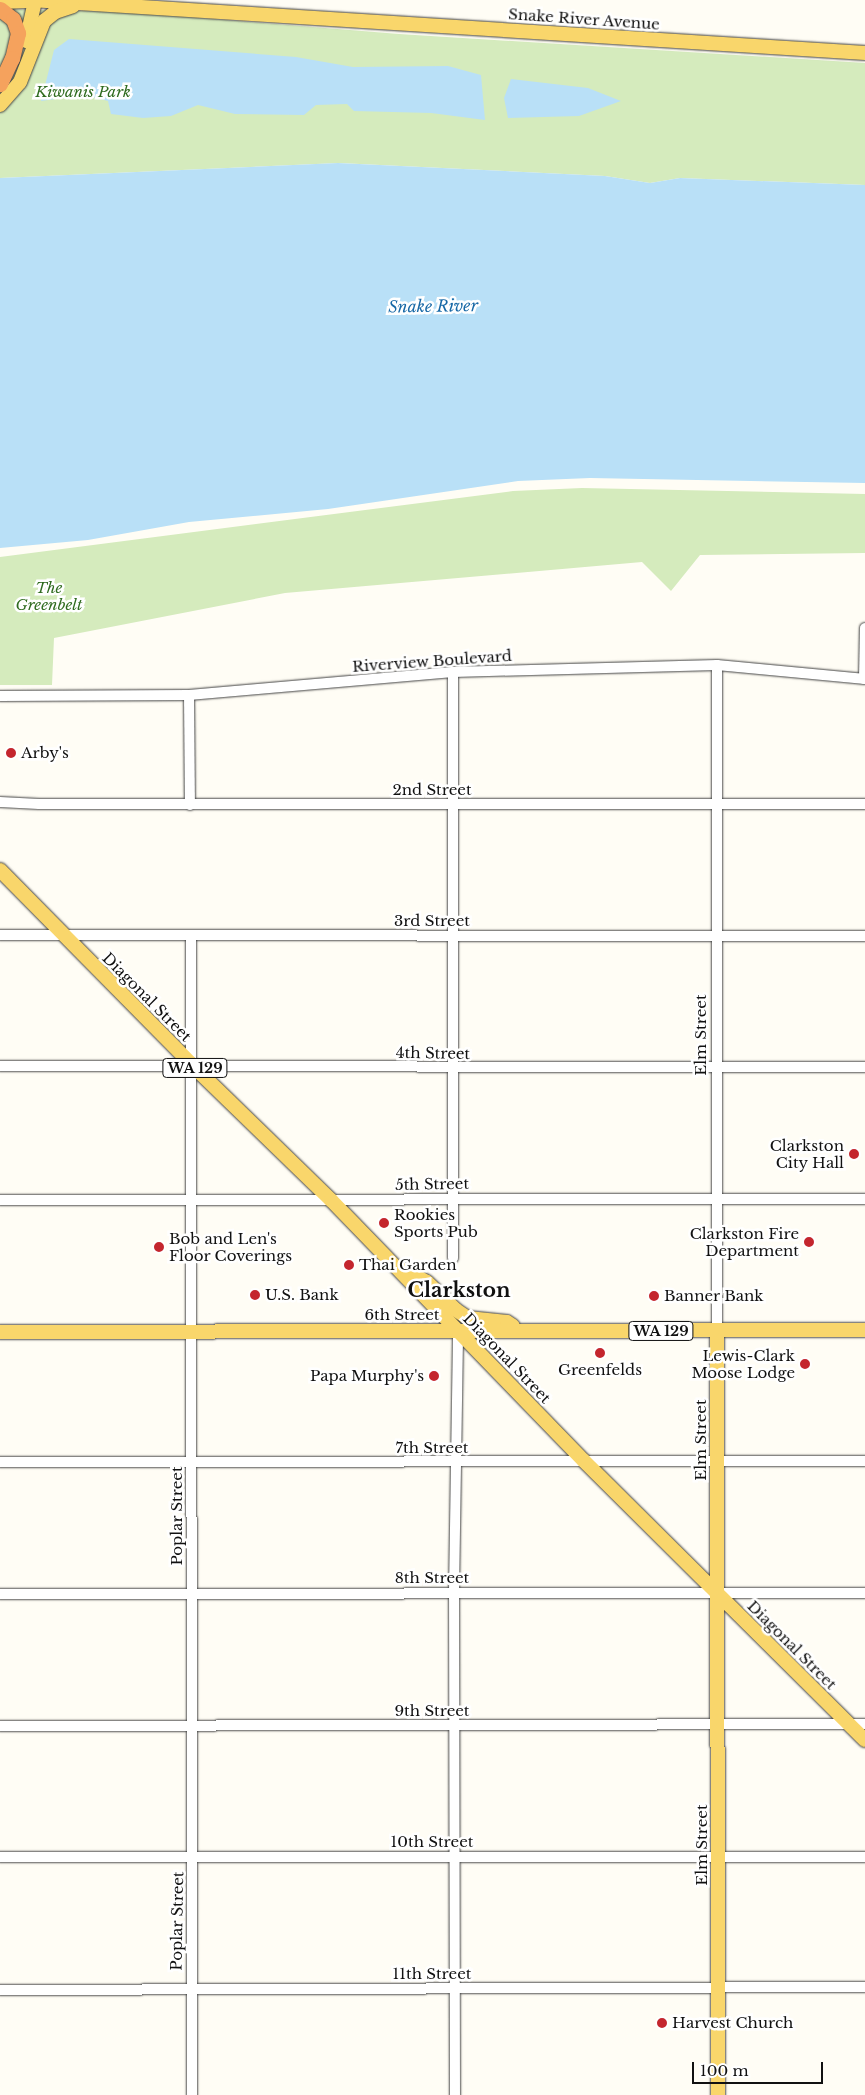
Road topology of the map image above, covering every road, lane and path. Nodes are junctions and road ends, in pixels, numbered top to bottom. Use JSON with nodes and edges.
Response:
{"nodes":[{"id":1,"x":31,"y":0,"type":"edge"},
{"id":2,"x":35,"y":1,"type":"edge"},
{"id":3,"x":0,"y":2,"type":"edge"},
{"id":4,"x":87,"y":5,"type":"junction"},
{"id":5,"x":0,"y":9,"type":"edge"},
{"id":6,"x":865,"y":53,"type":"edge"},
{"id":7,"x":0,"y":84,"type":"edge"},
{"id":8,"x":0,"y":96,"type":"edge"},
{"id":9,"x":0,"y":105,"type":"edge"},
{"id":10,"x":865,"y":628,"type":"edge"},
{"id":11,"x":716,"y":665,"type":"junction"},
{"id":12,"x":453,"y":672,"type":"junction"},
{"id":13,"x":864,"y":679,"type":"edge"},
{"id":14,"x":189,"y":695,"type":"junction"},
{"id":15,"x":0,"y":696,"type":"edge"},
{"id":16,"x":0,"y":802,"type":"edge"},
{"id":17,"x":190,"y":804,"type":"junction"},
{"id":18,"x":865,"y":804,"type":"edge"},
{"id":19,"x":453,"y":805,"type":"junction"},
{"id":20,"x":717,"y":805,"type":"junction"},
{"id":21,"x":0,"y":870,"type":"edge"},
{"id":22,"x":62,"y":934,"type":"junction"},
{"id":23,"x":0,"y":935,"type":"edge"},
{"id":24,"x":191,"y":936,"type":"junction"},
{"id":25,"x":453,"y":936,"type":"junction"},
{"id":26,"x":717,"y":936,"type":"junction"},
{"id":27,"x":865,"y":936,"type":"edge"},
{"id":28,"x":191,"y":1064,"type":"junction"},
{"id":29,"x":0,"y":1066,"type":"edge"},
{"id":30,"x":865,"y":1066,"type":"edge"},
{"id":31,"x":717,"y":1067,"type":"junction"},
{"id":32,"x":454,"y":1068,"type":"junction"},
{"id":33,"x":453,"y":1198,"type":"junction"},
{"id":34,"x":717,"y":1199,"type":"junction"},
{"id":35,"x":865,"y":1199,"type":"edge"},
{"id":36,"x":0,"y":1200,"type":"edge"},
{"id":37,"x":190,"y":1200,"type":"junction"},
{"id":38,"x":331,"y":1200,"type":"junction"},
{"id":39,"x":453,"y":1258,"type":"dead end"},
{"id":40,"x":392,"y":1262,"type":"junction"},
{"id":41,"x":458,"y":1330,"type":"junction"},
{"id":42,"x":865,"y":1330,"type":"edge"},
{"id":43,"x":516,"y":1331,"type":"junction"},
{"id":44,"x":717,"y":1331,"type":"junction"},
{"id":45,"x":0,"y":1332,"type":"edge"},
{"id":46,"x":191,"y":1332,"type":"junction"},
{"id":47,"x":584,"y":1461,"type":"junction"},
{"id":48,"x":865,"y":1461,"type":"edge"},
{"id":49,"x":0,"y":1462,"type":"edge"},
{"id":50,"x":718,"y":1462,"type":"junction"},
{"id":51,"x":191,"y":1463,"type":"junction"},
{"id":52,"x":456,"y":1463,"type":"junction"},
{"id":53,"x":454,"y":1592,"type":"junction"},
{"id":54,"x":0,"y":1594,"type":"edge"},
{"id":55,"x":192,"y":1594,"type":"junction"},
{"id":56,"x":718,"y":1594,"type":"junction"},
{"id":57,"x":865,"y":1594,"type":"edge"},
{"id":58,"x":849,"y":1724,"type":"junction"},
{"id":59,"x":865,"y":1724,"type":"edge"},
{"id":60,"x":718,"y":1725,"type":"junction"},
{"id":61,"x":0,"y":1726,"type":"edge"},
{"id":62,"x":192,"y":1726,"type":"junction"},
{"id":63,"x":455,"y":1726,"type":"junction"},
{"id":64,"x":865,"y":1740,"type":"edge"},
{"id":65,"x":0,"y":1857,"type":"edge"},
{"id":66,"x":193,"y":1857,"type":"junction"},
{"id":67,"x":455,"y":1857,"type":"junction"},
{"id":68,"x":718,"y":1857,"type":"junction"},
{"id":69,"x":865,"y":1857,"type":"edge"},
{"id":70,"x":865,"y":1987,"type":"edge"},
{"id":71,"x":455,"y":1989,"type":"junction"},
{"id":72,"x":718,"y":1989,"type":"junction"},
{"id":73,"x":0,"y":1990,"type":"edge"},
{"id":74,"x":191,"y":1990,"type":"junction"},
{"id":75,"x":192,"y":2095,"type":"edge"},
{"id":76,"x":455,"y":2095,"type":"edge"},
{"id":77,"x":718,"y":2095,"type":"edge"}],
"edges":[{"from":1,"to":2,"type":"main road","name":"Snake River Avenue"},
{"from":2,"to":3,"type":"main road"},
{"from":2,"to":4,"type":"main road","name":"Snake River Avenue"},
{"from":2,"to":8,"type":"main road"},
{"from":4,"to":6,"type":"main road","name":"Snake River Avenue"},
{"from":4,"to":9,"type":"main road"},
{"from":5,"to":7,"type":"highway"},
{"from":10,"to":13,"type":"street"},
{"from":11,"to":12,"type":"street","name":"Riverview Boulevard"},
{"from":11,"to":13,"type":"street","name":"Riverview Boulevard"},
{"from":11,"to":20,"type":"street","name":"Elm Street"},
{"from":12,"to":14,"type":"street","name":"Riverview Boulevard"},
{"from":12,"to":19,"type":"street"},
{"from":14,"to":15,"type":"street","name":"Riverview Boulevard"},
{"from":14,"to":17,"type":"street"},
{"from":16,"to":17,"type":"street","name":"2nd Street"},
{"from":17,"to":19,"type":"street","name":"2nd Street"},
{"from":18,"to":20,"type":"street","name":"2nd Street"},
{"from":19,"to":20,"type":"street","name":"2nd Street"},
{"from":19,"to":25,"type":"street"},
{"from":20,"to":26,"type":"street","name":"Elm Street"},
{"from":21,"to":22,"type":"main road","name":"Diagonal Street","number":"WA 129"},
{"from":22,"to":23,"type":"street","name":"3rd Street"},
{"from":22,"to":24,"type":"street","name":"3rd Street"},
{"from":22,"to":28,"type":"main road","name":"Diagonal Street","number":"WA 129"},
{"from":24,"to":25,"type":"street","name":"3rd Street"},
{"from":24,"to":28,"type":"street","name":"Poplar Street"},
{"from":25,"to":26,"type":"street","name":"3rd Street"},
{"from":25,"to":32,"type":"street"},
{"from":26,"to":27,"type":"street","name":"3rd Street"},
{"from":26,"to":31,"type":"street","name":"Elm Street"},
{"from":28,"to":29,"type":"street","name":"4th Street"},
{"from":28,"to":32,"type":"street","name":"4th Street"},
{"from":28,"to":37,"type":"street","name":"Poplar Street"},
{"from":28,"to":38,"type":"main road","name":"Diagonal Street","number":"WA 129"},
{"from":30,"to":31,"type":"street","name":"4th Street"},
{"from":31,"to":32,"type":"street","name":"4th Street"},
{"from":31,"to":34,"type":"street","name":"Elm Street"},
{"from":32,"to":33,"type":"street"},
{"from":33,"to":34,"type":"street","name":"5th Street"},
{"from":33,"to":38,"type":"street","name":"5th Street"},
{"from":33,"to":39,"type":"street"},
{"from":34,"to":35,"type":"street","name":"5th Street"},
{"from":34,"to":44,"type":"street","name":"Elm Street"},
{"from":36,"to":37,"type":"street","name":"5th Street"},
{"from":37,"to":38,"type":"street","name":"5th Street"},
{"from":37,"to":46,"type":"street","name":"Poplar Street"},
{"from":38,"to":40,"type":"main road","name":"Diagonal Street","number":"WA 129"},
{"from":40,"to":41,"type":"main road","name":"Diagonal Street","number":"WA 129"},
{"from":40,"to":43,"type":"main road","number":"WA 129"},
{"from":41,"to":43,"type":"main road","name":"6th Street","number":"WA 129"},
{"from":41,"to":46,"type":"main road","name":"6th Street"},
{"from":41,"to":47,"type":"main road","name":"Diagonal Street"},
{"from":41,"to":52,"type":"street"},
{"from":42,"to":44,"type":"main road","name":"6th Street","number":"WA 129"},
{"from":43,"to":44,"type":"main road","name":"6th Street","number":"WA 129"},
{"from":44,"to":50,"type":"main road","name":"Elm Street"},
{"from":45,"to":46,"type":"main road","name":"6th Street"},
{"from":46,"to":51,"type":"street","name":"Poplar Street"},
{"from":47,"to":50,"type":"street","name":"7th Street"},
{"from":47,"to":52,"type":"street","name":"7th Street"},
{"from":47,"to":56,"type":"main road","name":"Diagonal Street"},
{"from":48,"to":50,"type":"street","name":"7th Street"},
{"from":49,"to":51,"type":"street","name":"7th Street"},
{"from":50,"to":56,"type":"main road","name":"Elm Street"},
{"from":51,"to":52,"type":"street","name":"7th Street"},
{"from":51,"to":55,"type":"street","name":"Poplar Street"},
{"from":52,"to":53,"type":"street"},
{"from":53,"to":55,"type":"street","name":"8th Street"},
{"from":53,"to":56,"type":"street","name":"8th Street"},
{"from":53,"to":63,"type":"street"},
{"from":54,"to":55,"type":"street","name":"8th Street"},
{"from":55,"to":62,"type":"street","name":"Poplar Street"},
{"from":56,"to":57,"type":"street","name":"8th Street"},
{"from":56,"to":58,"type":"main road","name":"Diagonal Street"},
{"from":56,"to":60,"type":"main road","name":"Elm Street"},
{"from":58,"to":59,"type":"street","name":"9th Street"},
{"from":58,"to":60,"type":"street","name":"9th Street"},
{"from":58,"to":64,"type":"main road","name":"Diagonal Street"},
{"from":60,"to":63,"type":"street","name":"9th Street"},
{"from":60,"to":68,"type":"main road","name":"Elm Street"},
{"from":61,"to":62,"type":"street","name":"9th Street"},
{"from":62,"to":63,"type":"street","name":"9th Street"},
{"from":62,"to":66,"type":"street","name":"Poplar Street"},
{"from":63,"to":67,"type":"street"},
{"from":65,"to":66,"type":"street","name":"10th Street"},
{"from":66,"to":67,"type":"street","name":"10th Street"},
{"from":66,"to":74,"type":"street","name":"Poplar Street"},
{"from":67,"to":68,"type":"street","name":"10th Street"},
{"from":67,"to":71,"type":"street"},
{"from":68,"to":69,"type":"street","name":"10th Street"},
{"from":68,"to":72,"type":"main road","name":"Elm Street"},
{"from":70,"to":72,"type":"street","name":"11th Street"},
{"from":71,"to":72,"type":"street","name":"11th Street"},
{"from":71,"to":74,"type":"street","name":"11th Street"},
{"from":71,"to":76,"type":"street"},
{"from":72,"to":77,"type":"main road","name":"Elm Street"},
{"from":73,"to":74,"type":"street","name":"11th Street"},
{"from":74,"to":75,"type":"street","name":"Poplar Street"}]}
